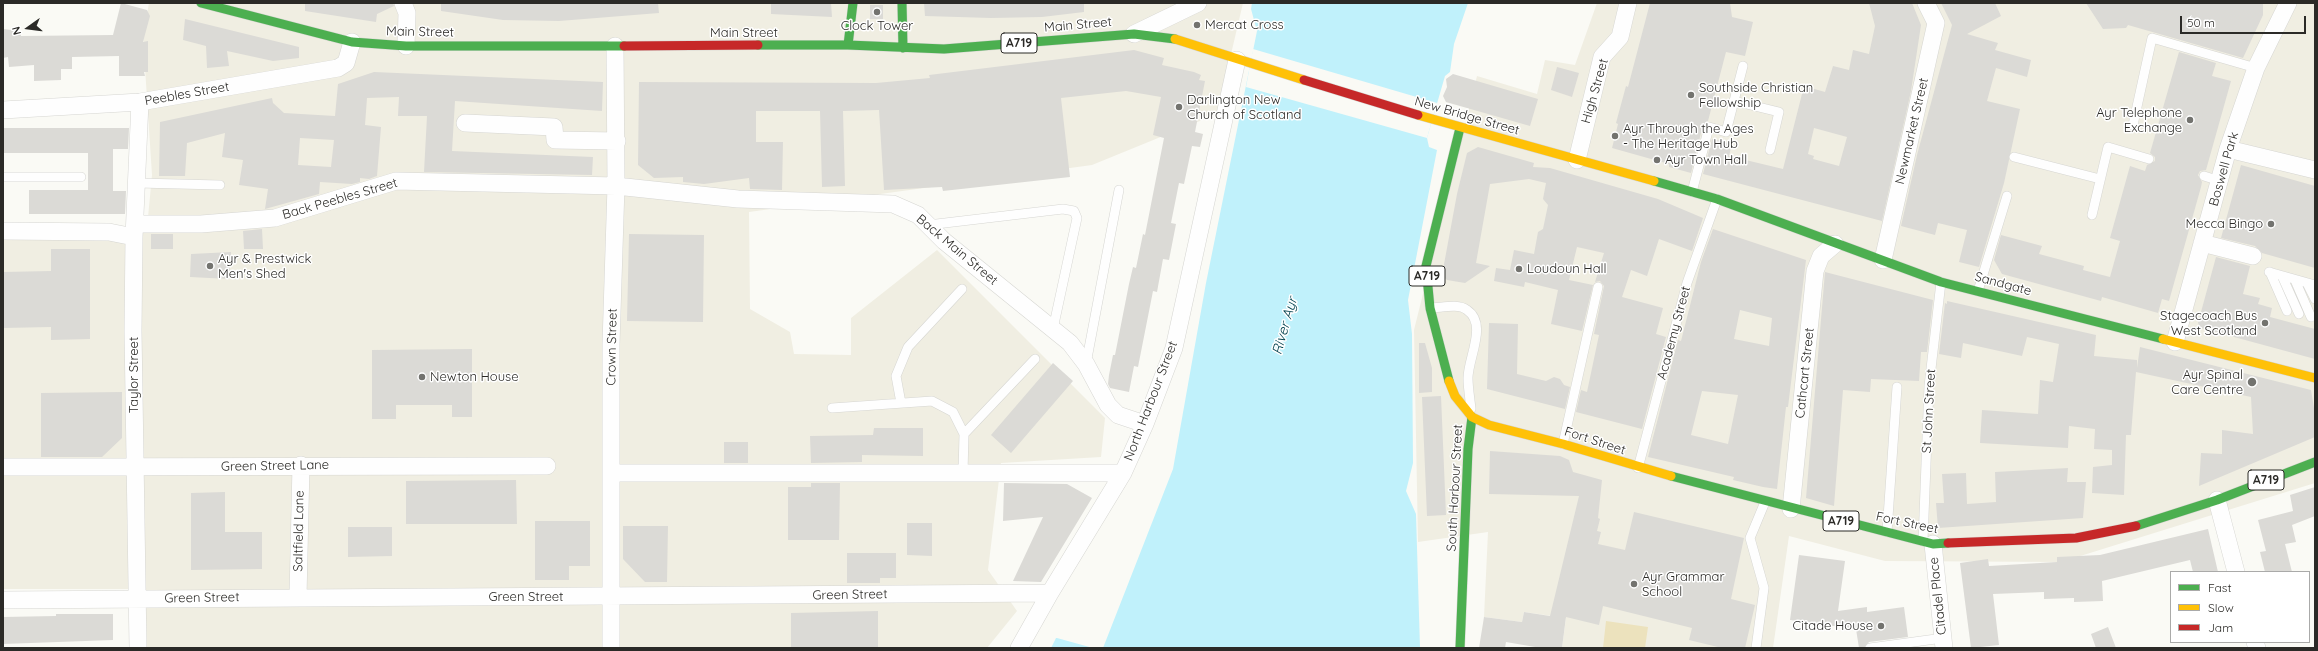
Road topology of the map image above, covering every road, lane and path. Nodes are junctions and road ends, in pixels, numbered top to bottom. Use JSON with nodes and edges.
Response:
{"nodes":[{"id":1,"x":201,"y":3,"type":"edge"},
{"id":2,"x":403,"y":3,"type":"edge"},
{"id":3,"x":853,"y":3,"type":"edge"},
{"id":4,"x":902,"y":3,"type":"edge"},
{"id":5,"x":1198,"y":3,"type":"edge"},
{"id":6,"x":1628,"y":3,"type":"edge"},
{"id":7,"x":1926,"y":3,"type":"edge"},
{"id":8,"x":2288,"y":3,"type":"edge"},
{"id":9,"x":1134,"y":34,"type":"junction"},
{"id":10,"x":352,"y":42,"type":"junction"},
{"id":11,"x":848,"y":45,"type":"junction"},
{"id":12,"x":406,"y":46,"type":"junction"},
{"id":13,"x":616,"y":46,"type":"junction"},
{"id":14,"x":903,"y":48,"type":"junction"},
{"id":15,"x":1241,"y":62,"type":"junction"},
{"id":16,"x":1743,"y":66,"type":"dead end"},
{"id":17,"x":2256,"y":68,"type":"junction"},
{"id":18,"x":1734,"y":101,"type":"junction"},
{"id":19,"x":140,"y":102,"type":"junction"},
{"id":20,"x":3,"y":110,"type":"edge"},
{"id":21,"x":464,"y":123,"type":"dead end"},
{"id":22,"x":2133,"y":125,"type":"dead end"},
{"id":23,"x":1460,"y":128,"type":"junction"},
{"id":24,"x":617,"y":142,"type":"junction"},
{"id":25,"x":2228,"y":149,"type":"junction"},
{"id":26,"x":1770,"y":150,"type":"dead end"},
{"id":27,"x":2014,"y":157,"type":"dead end"},
{"id":28,"x":2149,"y":159,"type":"dead end"},
{"id":29,"x":1577,"y":160,"type":"junction"},
{"id":30,"x":2315,"y":170,"type":"edge"},
{"id":31,"x":3,"y":177,"type":"edge"},
{"id":32,"x":80,"y":177,"type":"dead end"},
{"id":33,"x":2100,"y":179,"type":"junction"},
{"id":34,"x":137,"y":183,"type":"junction"},
{"id":35,"x":220,"y":185,"type":"dead end"},
{"id":36,"x":616,"y":186,"type":"junction"},
{"id":37,"x":1119,"y":190,"type":"dead end"},
{"id":38,"x":1692,"y":192,"type":"junction"},
{"id":39,"x":2007,"y":196,"type":"dead end"},
{"id":40,"x":1717,"y":199,"type":"junction"},
{"id":41,"x":2092,"y":215,"type":"dead end"},
{"id":42,"x":927,"y":225,"type":"junction"},
{"id":43,"x":135,"y":230,"type":"junction"},
{"id":44,"x":3,"y":231,"type":"edge"},
{"id":45,"x":2202,"y":243,"type":"junction"},
{"id":46,"x":1835,"y":244,"type":"junction"},
{"id":47,"x":2253,"y":256,"type":"dead end"},
{"id":48,"x":1883,"y":260,"type":"junction"},
{"id":49,"x":2282,"y":276,"type":"junction"},
{"id":50,"x":2295,"y":280,"type":"junction"},
{"id":51,"x":1941,"y":282,"type":"junction"},
{"id":52,"x":2311,"y":284,"type":"edge"},
{"id":53,"x":1598,"y":287,"type":"dead end"},
{"id":54,"x":962,"y":289,"type":"dead end"},
{"id":55,"x":1978,"y":291,"type":"junction"},
{"id":56,"x":2315,"y":300,"type":"edge"},
{"id":57,"x":1430,"y":308,"type":"junction"},
{"id":58,"x":2286,"y":311,"type":"dead end"},
{"id":59,"x":2298,"y":314,"type":"dead end"},
{"id":60,"x":2311,"y":317,"type":"dead end"},
{"id":61,"x":1053,"y":330,"type":"junction"},
{"id":62,"x":2175,"y":342,"type":"junction"},
{"id":63,"x":1035,"y":358,"type":"dead end"},
{"id":64,"x":1086,"y":364,"type":"junction"},
{"id":65,"x":2315,"y":378,"type":"edge"},
{"id":66,"x":1897,"y":387,"type":"dead end"},
{"id":67,"x":901,"y":403,"type":"junction"},
{"id":68,"x":832,"y":408,"type":"dead end"},
{"id":69,"x":1472,"y":417,"type":"junction"},
{"id":70,"x":1145,"y":424,"type":"junction"},
{"id":71,"x":964,"y":434,"type":"junction"},
{"id":72,"x":1563,"y":444,"type":"junction"},
{"id":73,"x":2315,"y":462,"type":"edge"},
{"id":74,"x":301,"y":465,"type":"junction"},
{"id":75,"x":547,"y":466,"type":"dead end"},
{"id":76,"x":3,"y":467,"type":"edge"},
{"id":77,"x":134,"y":468,"type":"junction"},
{"id":78,"x":1638,"y":468,"type":"junction"},
{"id":79,"x":611,"y":473,"type":"junction"},
{"id":80,"x":963,"y":473,"type":"junction"},
{"id":81,"x":1123,"y":473,"type":"junction"},
{"id":82,"x":2217,"y":500,"type":"junction"},
{"id":83,"x":1765,"y":502,"type":"junction"},
{"id":84,"x":1791,"y":509,"type":"junction"},
{"id":85,"x":1887,"y":532,"type":"junction"},
{"id":86,"x":1928,"y":542,"type":"junction"},
{"id":87,"x":2236,"y":571,"type":"edge"},
{"id":88,"x":1050,"y":593,"type":"junction"},
{"id":89,"x":298,"y":597,"type":"junction"},
{"id":90,"x":610,"y":597,"type":"junction"},
{"id":91,"x":138,"y":598,"type":"junction"},
{"id":92,"x":3,"y":600,"type":"edge"},
{"id":93,"x":1943,"y":643,"type":"edge"},
{"id":94,"x":138,"y":648,"type":"edge"},
{"id":95,"x":611,"y":648,"type":"edge"},
{"id":96,"x":1019,"y":648,"type":"edge"},
{"id":97,"x":1460,"y":648,"type":"edge"},
{"id":98,"x":1756,"y":648,"type":"edge"},
{"id":99,"x":1870,"y":648,"type":"edge"}],
"edges":[{"from":1,"to":10,"type":"main road","name":"Main Street"},
{"from":2,"to":12,"type":"street"},
{"from":3,"to":11,"type":"main road"},
{"from":4,"to":14,"type":"main road"},
{"from":5,"to":9,"type":"street"},
{"from":6,"to":29,"type":"street","name":"High Street"},
{"from":7,"to":48,"type":"street","name":"Newmarket Street"},
{"from":8,"to":17,"type":"street","name":"Boswell Park"},
{"from":9,"to":14,"type":"main road","name":"Main Street","number":"A719"},
{"from":9,"to":15,"type":"main road","number":"A719"},
{"from":10,"to":12,"type":"main road","name":"Main Street"},
{"from":10,"to":19,"type":"street","name":"Peebles Street"},
{"from":11,"to":13,"type":"main road","name":"Main Street"},
{"from":11,"to":14,"type":"main road","name":"Main Street","number":"A719"},
{"from":12,"to":13,"type":"main road","name":"Main Street"},
{"from":13,"to":24,"type":"street","name":"Crown Street"},
{"from":15,"to":23,"type":"main road","name":"New Bridge Street","number":"A719"},
{"from":15,"to":70,"type":"street","name":"North Harbour Street"},
{"from":16,"to":18,"type":"lane"},
{"from":17,"to":22,"type":"lane"},
{"from":17,"to":25,"type":"street","name":"Boswell Park"},
{"from":18,"to":26,"type":"lane"},
{"from":18,"to":38,"type":"lane"},
{"from":19,"to":20,"type":"street","name":"Peebles Street"},
{"from":19,"to":34,"type":"street","name":"Taylor Street"},
{"from":21,"to":24,"type":"street"},
{"from":23,"to":29,"type":"main road","name":"New Bridge Street","number":"A719"},
{"from":23,"to":57,"type":"main road","name":"South Harbour Street","number":"A719"},
{"from":24,"to":36,"type":"street","name":"Crown Street"},
{"from":25,"to":30,"type":"street"},
{"from":25,"to":45,"type":"street","name":"Boswell Park"},
{"from":27,"to":33,"type":"lane"},
{"from":28,"to":33,"type":"lane"},
{"from":29,"to":38,"type":"main road","name":"New Bridge Street","number":"A719"},
{"from":31,"to":32,"type":"lane"},
{"from":33,"to":41,"type":"lane"},
{"from":34,"to":35,"type":"lane"},
{"from":34,"to":43,"type":"street","name":"Taylor Street"},
{"from":36,"to":42,"type":"street","name":"Back Main Street"},
{"from":36,"to":43,"type":"street","name":"Back Peebles Street"},
{"from":36,"to":79,"type":"street","name":"Crown Street"},
{"from":37,"to":64,"type":"lane"},
{"from":38,"to":40,"type":"main road","name":"Sandgate","number":"A719"},
{"from":39,"to":55,"type":"lane"},
{"from":40,"to":46,"type":"main road","name":"Sandgate","number":"A719"},
{"from":40,"to":78,"type":"lane","name":"Academy Street"},
{"from":42,"to":61,"type":"street","name":"Back Main Street"},
{"from":42,"to":61,"type":"lane"},
{"from":43,"to":44,"type":"street","name":"Back Peebles Street"},
{"from":43,"to":77,"type":"street","name":"Taylor Street"},
{"from":45,"to":47,"type":"street"},
{"from":45,"to":62,"type":"street","name":"Boswell Park"},
{"from":46,"to":48,"type":"main road","name":"Sandgate","number":"A719"},
{"from":46,"to":84,"type":"street","name":"Cathcart Street"},
{"from":48,"to":51,"type":"main road","name":"Sandgate","number":"A719"},
{"from":49,"to":50,"type":"lane"},
{"from":49,"to":58,"type":"lane"},
{"from":49,"to":59,"type":"lane"},
{"from":50,"to":52,"type":"lane"},
{"from":50,"to":60,"type":"lane"},
{"from":51,"to":55,"type":"main road","name":"Sandgate","number":"A719"},
{"from":51,"to":86,"type":"lane","name":"St John Street"},
{"from":52,"to":56,"type":"lane"},
{"from":53,"to":72,"type":"lane"},
{"from":54,"to":67,"type":"lane"},
{"from":55,"to":62,"type":"main road","name":"Sandgate","number":"A719"},
{"from":57,"to":69,"type":"main road","name":"South Harbour Street","number":"A719"},
{"from":57,"to":69,"type":"lane"},
{"from":61,"to":64,"type":"street","name":"Back Main Street"},
{"from":62,"to":65,"type":"main road","name":"Sandgate","number":"A719"},
{"from":63,"to":71,"type":"lane"},
{"from":64,"to":70,"type":"street","name":"Back Main Street"},
{"from":66,"to":85,"type":"lane"},
{"from":67,"to":68,"type":"lane"},
{"from":67,"to":71,"type":"lane"},
{"from":69,"to":72,"type":"main road","name":"Fort Street","number":"A719"},
{"from":69,"to":97,"type":"main road","name":"South Harbour Street"},
{"from":70,"to":81,"type":"street","name":"North Harbour Street"},
{"from":71,"to":80,"type":"lane"},
{"from":72,"to":78,"type":"main road","name":"Fort Street","number":"A719"},
{"from":73,"to":82,"type":"main road","name":"Fort Street","number":"A719"},
{"from":74,"to":75,"type":"street","name":"Green Street Lane"},
{"from":74,"to":77,"type":"street","name":"Green Street Lane"},
{"from":74,"to":89,"type":"street","name":"Saltfield Lane"},
{"from":76,"to":77,"type":"street","name":"Green Street Lane"},
{"from":77,"to":91,"type":"street","name":"Taylor Street"},
{"from":78,"to":83,"type":"main road","name":"Fort Street","number":"A719"},
{"from":79,"to":80,"type":"street"},
{"from":79,"to":90,"type":"street","name":"Crown Street"},
{"from":80,"to":81,"type":"street"},
{"from":81,"to":88,"type":"street","name":"North Harbour Street"},
{"from":82,"to":86,"type":"main road","name":"Fort Street","number":"A719"},
{"from":82,"to":87,"type":"street"},
{"from":83,"to":84,"type":"main road","name":"Fort Street","number":"A719"},
{"from":83,"to":98,"type":"lane"},
{"from":84,"to":85,"type":"main road","name":"Fort Street","number":"A719"},
{"from":85,"to":86,"type":"main road","name":"Fort Street","number":"A719"},
{"from":86,"to":93,"type":"street","name":"Citadel Place"},
{"from":88,"to":90,"type":"street","name":"Green Street"},
{"from":88,"to":96,"type":"street","name":"North Harbour Street"},
{"from":89,"to":90,"type":"street","name":"Green Street"},
{"from":89,"to":91,"type":"street","name":"Green Street"},
{"from":90,"to":95,"type":"street","name":"Crown Street"},
{"from":91,"to":92,"type":"street","name":"Green Street"},
{"from":91,"to":94,"type":"street","name":"Taylor Street"},
{"from":93,"to":99,"type":"lane"}]}
